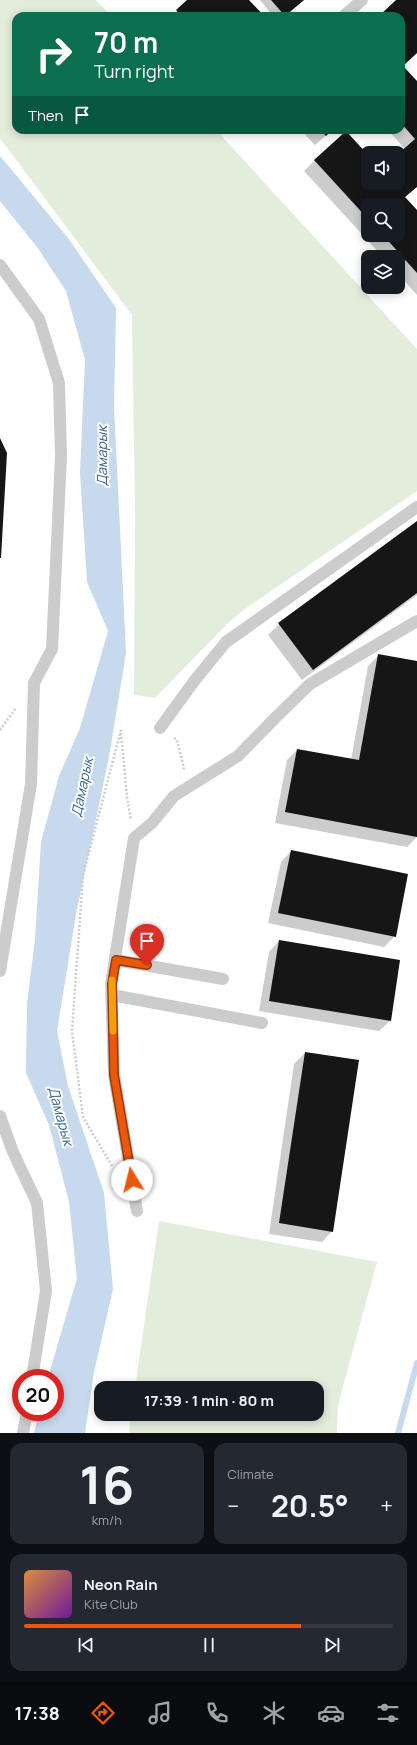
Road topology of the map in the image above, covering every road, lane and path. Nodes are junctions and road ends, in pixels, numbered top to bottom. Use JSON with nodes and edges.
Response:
{"nodes":[{"id":1,"x":362,"y":0,"type":"edge"},
{"id":2,"x":348,"y":12,"type":"edge"},
{"id":3,"x":0,"y":266,"type":"edge"},
{"id":4,"x":417,"y":507,"type":"edge"},
{"id":5,"x":417,"y":620,"type":"edge"},
{"id":6,"x":160,"y":728,"type":"joint"},
{"id":7,"x":174,"y":796,"type":"junction"},
{"id":8,"x":134,"y":838,"type":"junction"},
{"id":9,"x":116,"y":960,"type":"junction"},
{"id":10,"x":0,"y":971,"type":"edge"},
{"id":11,"x":223,"y":979,"type":"dead end"},
{"id":12,"x":112,"y":995,"type":"junction"},
{"id":13,"x":262,"y":1024,"type":"dead end"},
{"id":14,"x":0,"y":1116,"type":"edge"},
{"id":15,"x":114,"y":1170,"type":"dead end"},
{"id":16,"x":137,"y":1211,"type":"dead end"},
{"id":17,"x":33,"y":1369,"type":"edge"},
{"id":18,"x":26,"y":1421,"type":"edge"},
{"id":19,"x":24,"y":1433,"type":"edge"}],
"edges":[{"from":1,"to":2,"type":"lane"},
{"from":3,"to":10,"type":"lane"},
{"from":4,"to":6,"type":"lane"},
{"from":5,"to":7,"type":"lane"},
{"from":6,"to":7,"type":"path"},
{"from":7,"to":8,"type":"lane"},
{"from":8,"to":9,"type":"lane"},
{"from":8,"to":15,"type":"path"},
{"from":9,"to":11,"type":"lane"},
{"from":9,"to":12,"type":"lane"},
{"from":12,"to":13,"type":"lane"},
{"from":12,"to":16,"type":"lane"},
{"from":14,"to":17,"type":"lane"},
{"from":18,"to":19,"type":"lane"}]}
